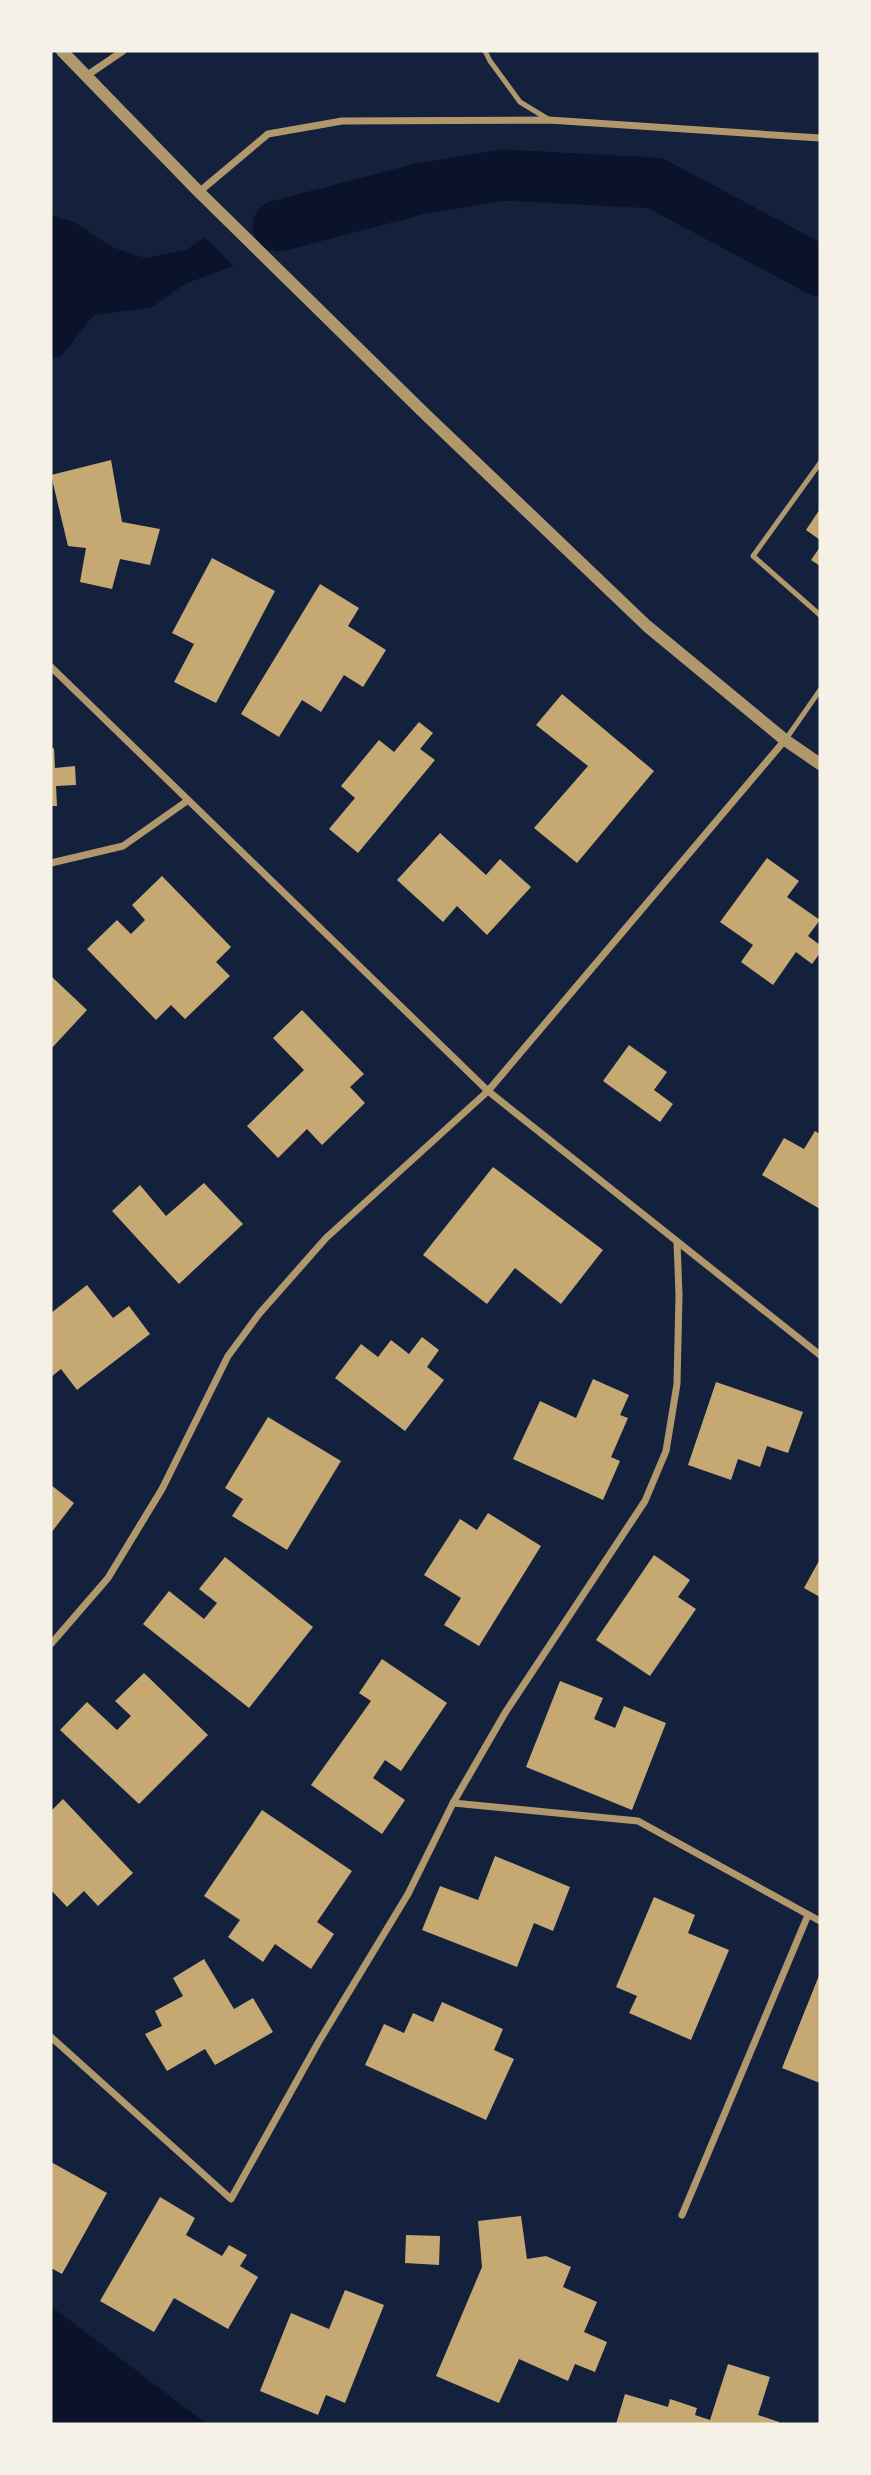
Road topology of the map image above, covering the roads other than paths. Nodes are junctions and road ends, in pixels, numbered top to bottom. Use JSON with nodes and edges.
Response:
{"nodes":[{"id":1,"x":62,"y":51,"type":"edge"},
{"id":2,"x":123,"y":51,"type":"edge"},
{"id":3,"x":485,"y":51,"type":"edge"},
{"id":4,"x":85,"y":77,"type":"junction"},
{"id":5,"x":549,"y":120,"type":"junction"},
{"id":6,"x":820,"y":138,"type":"edge"},
{"id":7,"x":199,"y":192,"type":"junction"},
{"id":8,"x":820,"y":463,"type":"edge"},
{"id":9,"x":820,"y":615,"type":"edge"},
{"id":10,"x":51,"y":667,"type":"edge"},
{"id":11,"x":820,"y":690,"type":"edge"},
{"id":12,"x":785,"y":740,"type":"junction"},
{"id":13,"x":820,"y":764,"type":"edge"},
{"id":14,"x":187,"y":801,"type":"junction"},
{"id":15,"x":51,"y":863,"type":"edge"},
{"id":16,"x":488,"y":1091,"type":"junction"},
{"id":17,"x":677,"y":1242,"type":"junction"},
{"id":18,"x":820,"y":1355,"type":"edge"},
{"id":19,"x":51,"y":1644,"type":"edge"},
{"id":20,"x":453,"y":1803,"type":"junction"},
{"id":21,"x":808,"y":1915,"type":"junction"},
{"id":22,"x":820,"y":1921,"type":"edge"},
{"id":23,"x":51,"y":2037,"type":"edge"},
{"id":24,"x":682,"y":2215,"type":"dead end"}],
"edges":[{"from":1,"to":4,"type":"street"},
{"from":2,"to":4,"type":"street"},
{"from":3,"to":5,"type":"lane"},
{"from":4,"to":7,"type":"street"},
{"from":5,"to":6,"type":"street"},
{"from":5,"to":7,"type":"street"},
{"from":7,"to":12,"type":"street"},
{"from":8,"to":9,"type":"lane"},
{"from":10,"to":14,"type":"street"},
{"from":11,"to":12,"type":"lane"},
{"from":12,"to":13,"type":"street"},
{"from":12,"to":16,"type":"street"},
{"from":14,"to":15,"type":"street"},
{"from":14,"to":16,"type":"street"},
{"from":16,"to":17,"type":"street"},
{"from":16,"to":19,"type":"street"},
{"from":17,"to":18,"type":"street"},
{"from":17,"to":20,"type":"street"},
{"from":20,"to":21,"type":"street"},
{"from":20,"to":23,"type":"street"},
{"from":21,"to":22,"type":"street"},
{"from":21,"to":24,"type":"street"}]}
